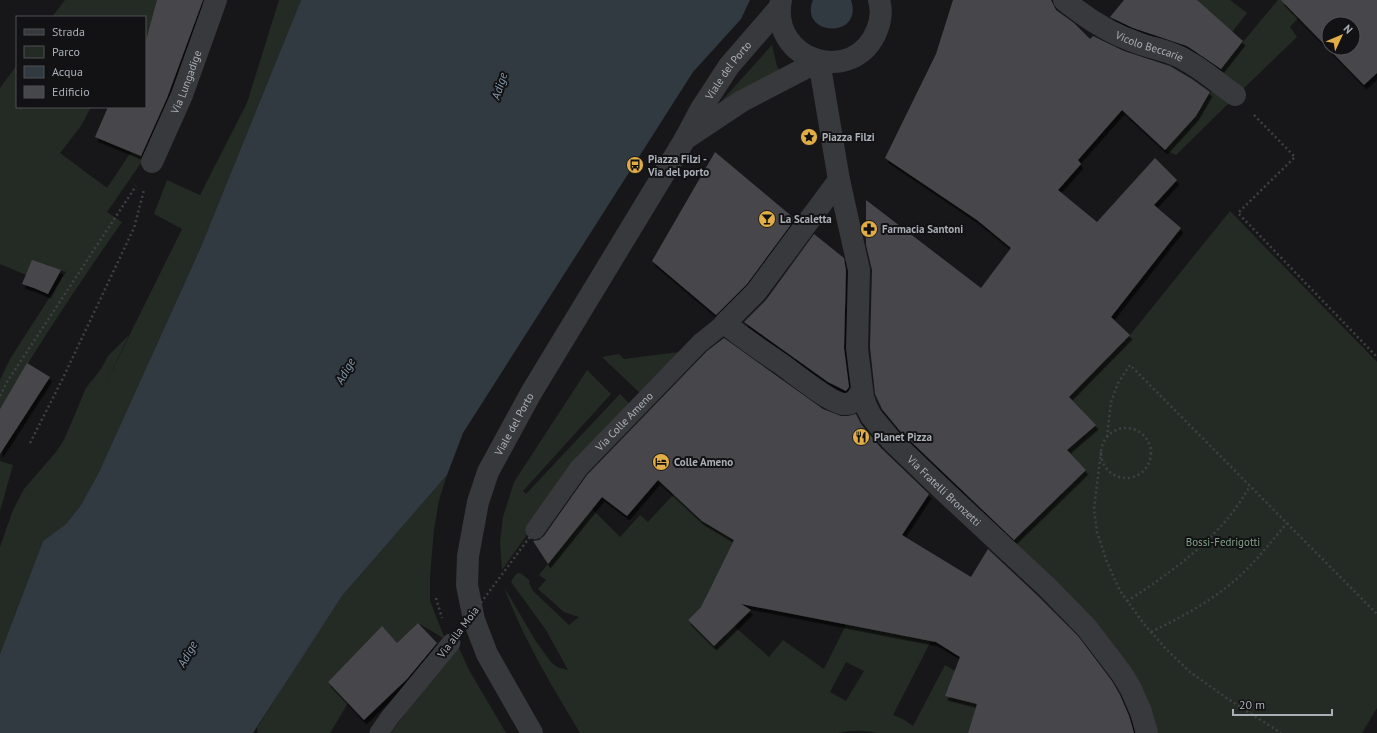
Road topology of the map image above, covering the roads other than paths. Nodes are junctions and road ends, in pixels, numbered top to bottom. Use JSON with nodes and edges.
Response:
{"nodes":[{"id":1,"x":216,"y":0,"type":"edge"},
{"id":2,"x":879,"y":0,"type":"edge"},
{"id":3,"x":1064,"y":0,"type":"edge"},
{"id":4,"x":781,"y":3,"type":"edge"},
{"id":5,"x":819,"y":61,"type":"junction"},
{"id":6,"x":1235,"y":95,"type":"road end"},
{"id":7,"x":685,"y":139,"type":"junction"},
{"id":8,"x":152,"y":162,"type":"road end"},
{"id":9,"x":839,"y":180,"type":"junction"},
{"id":10,"x":725,"y":324,"type":"junction"},
{"id":11,"x":862,"y":390,"type":"junction"},
{"id":12,"x":535,"y":530,"type":"road end"},
{"id":13,"x":451,"y":643,"type":"road end"},
{"id":14,"x":379,"y":733,"type":"edge"},
{"id":15,"x":532,"y":733,"type":"edge"},
{"id":16,"x":1147,"y":733,"type":"edge"}],
"edges":[{"from":1,"to":8,"type":"street","name":"Via Lungadige"},
{"from":2,"to":5,"type":"street"},
{"from":3,"to":6,"type":"street","name":"Vicolo Beccarie"},
{"from":4,"to":5,"type":"street"},
{"from":4,"to":7,"type":"street","name":"Viale del Porto"},
{"from":5,"to":7,"type":"street","name":"Viale del Porto"},
{"from":5,"to":9,"type":"street"},
{"from":7,"to":15,"type":"street","name":"Viale del Porto"},
{"from":9,"to":10,"type":"street","name":"Via Colle Ameno"},
{"from":9,"to":11,"type":"street","name":"Via Fratelli Bronzetti"},
{"from":10,"to":11,"type":"street"},
{"from":10,"to":12,"type":"lane","name":"Via Colle Ameno"},
{"from":11,"to":16,"type":"street","name":"Via Fratelli Bronzetti"},
{"from":13,"to":14,"type":"lane","name":"Via alla Moia"}]}
